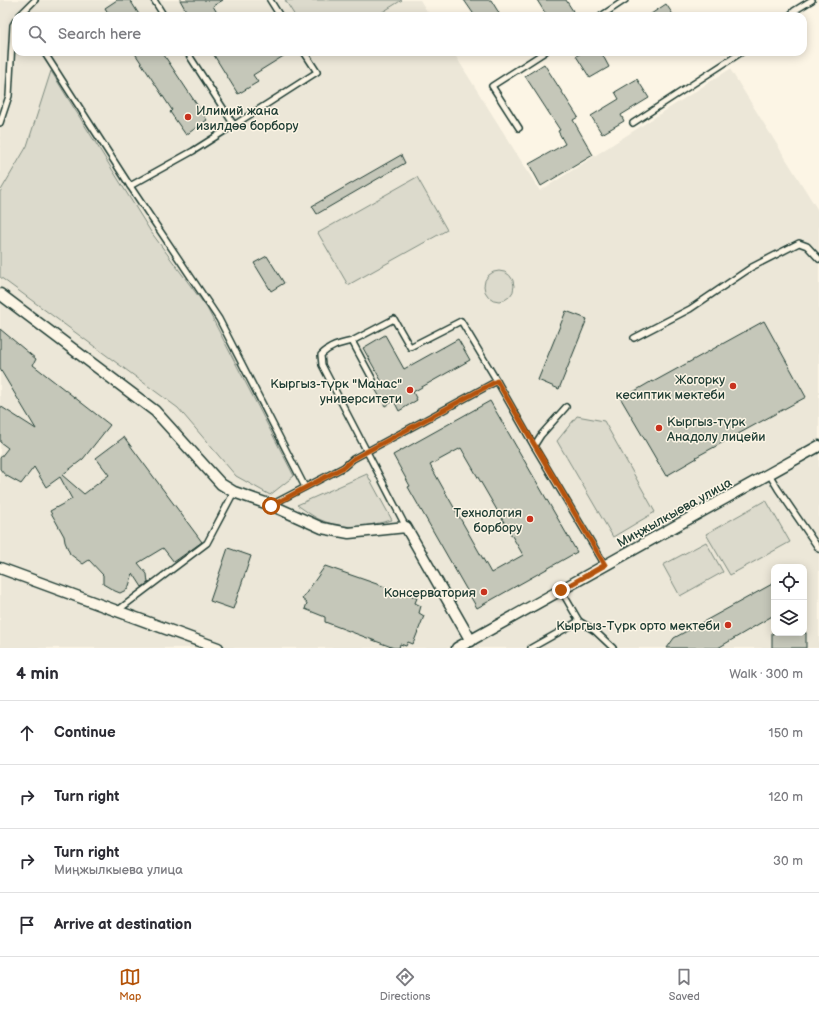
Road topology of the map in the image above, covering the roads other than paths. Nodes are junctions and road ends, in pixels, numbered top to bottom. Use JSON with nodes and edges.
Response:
{"nodes":[{"id":1,"x":35,"y":0,"type":"edge"},
{"id":2,"x":154,"y":0,"type":"edge"},
{"id":3,"x":270,"y":0,"type":"edge"},
{"id":4,"x":625,"y":0,"type":"edge"},
{"id":5,"x":812,"y":0,"type":"edge"},
{"id":6,"x":23,"y":12,"type":"edge"},
{"id":7,"x":162,"y":12,"type":"edge"},
{"id":8,"x":278,"y":12,"type":"edge"},
{"id":9,"x":606,"y":12,"type":"edge"},
{"id":10,"x":793,"y":12,"type":"edge"},
{"id":11,"x":12,"y":49,"type":"edge"},
{"id":12,"x":47,"y":56,"type":"edge"},
{"id":13,"x":190,"y":56,"type":"edge"},
{"id":14,"x":307,"y":56,"type":"edge"},
{"id":15,"x":539,"y":56,"type":"edge"},
{"id":16,"x":736,"y":56,"type":"edge"},
{"id":17,"x":0,"y":123,"type":"edge"},
{"id":18,"x":633,"y":123,"type":"dead end"},
{"id":19,"x":234,"y":125,"type":"junction"},
{"id":20,"x":519,"y":128,"type":"dead end"},
{"id":21,"x":130,"y":186,"type":"junction"},
{"id":22,"x":819,"y":259,"type":"edge"},
{"id":23,"x":0,"y":294,"type":"edge"},
{"id":24,"x":634,"y":338,"type":"dead end"},
{"id":25,"x":352,"y":341,"type":"junction"},
{"id":26,"x":373,"y":380,"type":"dead end"},
{"id":27,"x":497,"y":381,"type":"junction"},
{"id":28,"x":566,"y":407,"type":"dead end"},
{"id":29,"x":534,"y":446,"type":"junction"},
{"id":30,"x":819,"y":446,"type":"edge"},
{"id":31,"x":367,"y":452,"type":"junction"},
{"id":32,"x":769,"y":474,"type":"junction"},
{"id":33,"x":305,"y":487,"type":"junction"},
{"id":34,"x":234,"y":492,"type":"junction"},
{"id":35,"x":271,"y":506,"type":"junction"},
{"id":36,"x":406,"y":528,"type":"junction"},
{"id":37,"x":819,"y":549,"type":"edge"},
{"id":38,"x":605,"y":565,"type":"junction"},
{"id":39,"x":0,"y":568,"type":"edge"},
{"id":40,"x":561,"y":590,"type":"junction"},
{"id":41,"x":117,"y":611,"type":"junction"},
{"id":42,"x":579,"y":620,"type":"junction"},
{"id":43,"x":471,"y":641,"type":"junction"},
{"id":44,"x":218,"y":648,"type":"edge"},
{"id":45,"x":457,"y":648,"type":"edge"},
{"id":46,"x":531,"y":648,"type":"edge"},
{"id":47,"x":613,"y":648,"type":"edge"}],
"edges":[{"from":1,"to":6,"type":"lane"},
{"from":2,"to":7,"type":"lane"},
{"from":3,"to":8,"type":"lane"},
{"from":4,"to":9,"type":"lane"},
{"from":5,"to":10,"type":"lane"},
{"from":11,"to":17,"type":"lane"},
{"from":12,"to":21,"type":"lane"},
{"from":13,"to":19,"type":"lane"},
{"from":14,"to":19,"type":"lane"},
{"from":15,"to":20,"type":"lane"},
{"from":16,"to":18,"type":"lane"},
{"from":19,"to":21,"type":"lane"},
{"from":21,"to":33,"type":"lane"},
{"from":22,"to":24,"type":"lane"},
{"from":23,"to":34,"type":"street"},
{"from":25,"to":26,"type":"lane"},
{"from":25,"to":27,"type":"lane"},
{"from":25,"to":31,"type":"lane"},
{"from":27,"to":29,"type":"lane"},
{"from":27,"to":31,"type":"lane"},
{"from":28,"to":29,"type":"lane"},
{"from":29,"to":38,"type":"lane"},
{"from":30,"to":32,"type":"street","name":"Миңжылкыева улица"},
{"from":31,"to":33,"type":"lane"},
{"from":31,"to":36,"type":"lane"},
{"from":32,"to":37,"type":"lane"},
{"from":32,"to":38,"type":"street","name":"Миңжылкыева улица"},
{"from":33,"to":35,"type":"lane"},
{"from":34,"to":35,"type":"street"},
{"from":34,"to":41,"type":"lane"},
{"from":35,"to":36,"type":"street"},
{"from":36,"to":43,"type":"street"},
{"from":38,"to":40,"type":"street","name":"Миңжылкыева улица"},
{"from":39,"to":41,"type":"street"},
{"from":40,"to":42,"type":"lane"},
{"from":40,"to":43,"type":"street","name":"Миңжылкыева улица"},
{"from":41,"to":44,"type":"street"},
{"from":42,"to":46,"type":"lane"},
{"from":42,"to":47,"type":"lane"},
{"from":43,"to":45,"type":"street","name":"Миңжылкыева улица"}]}
